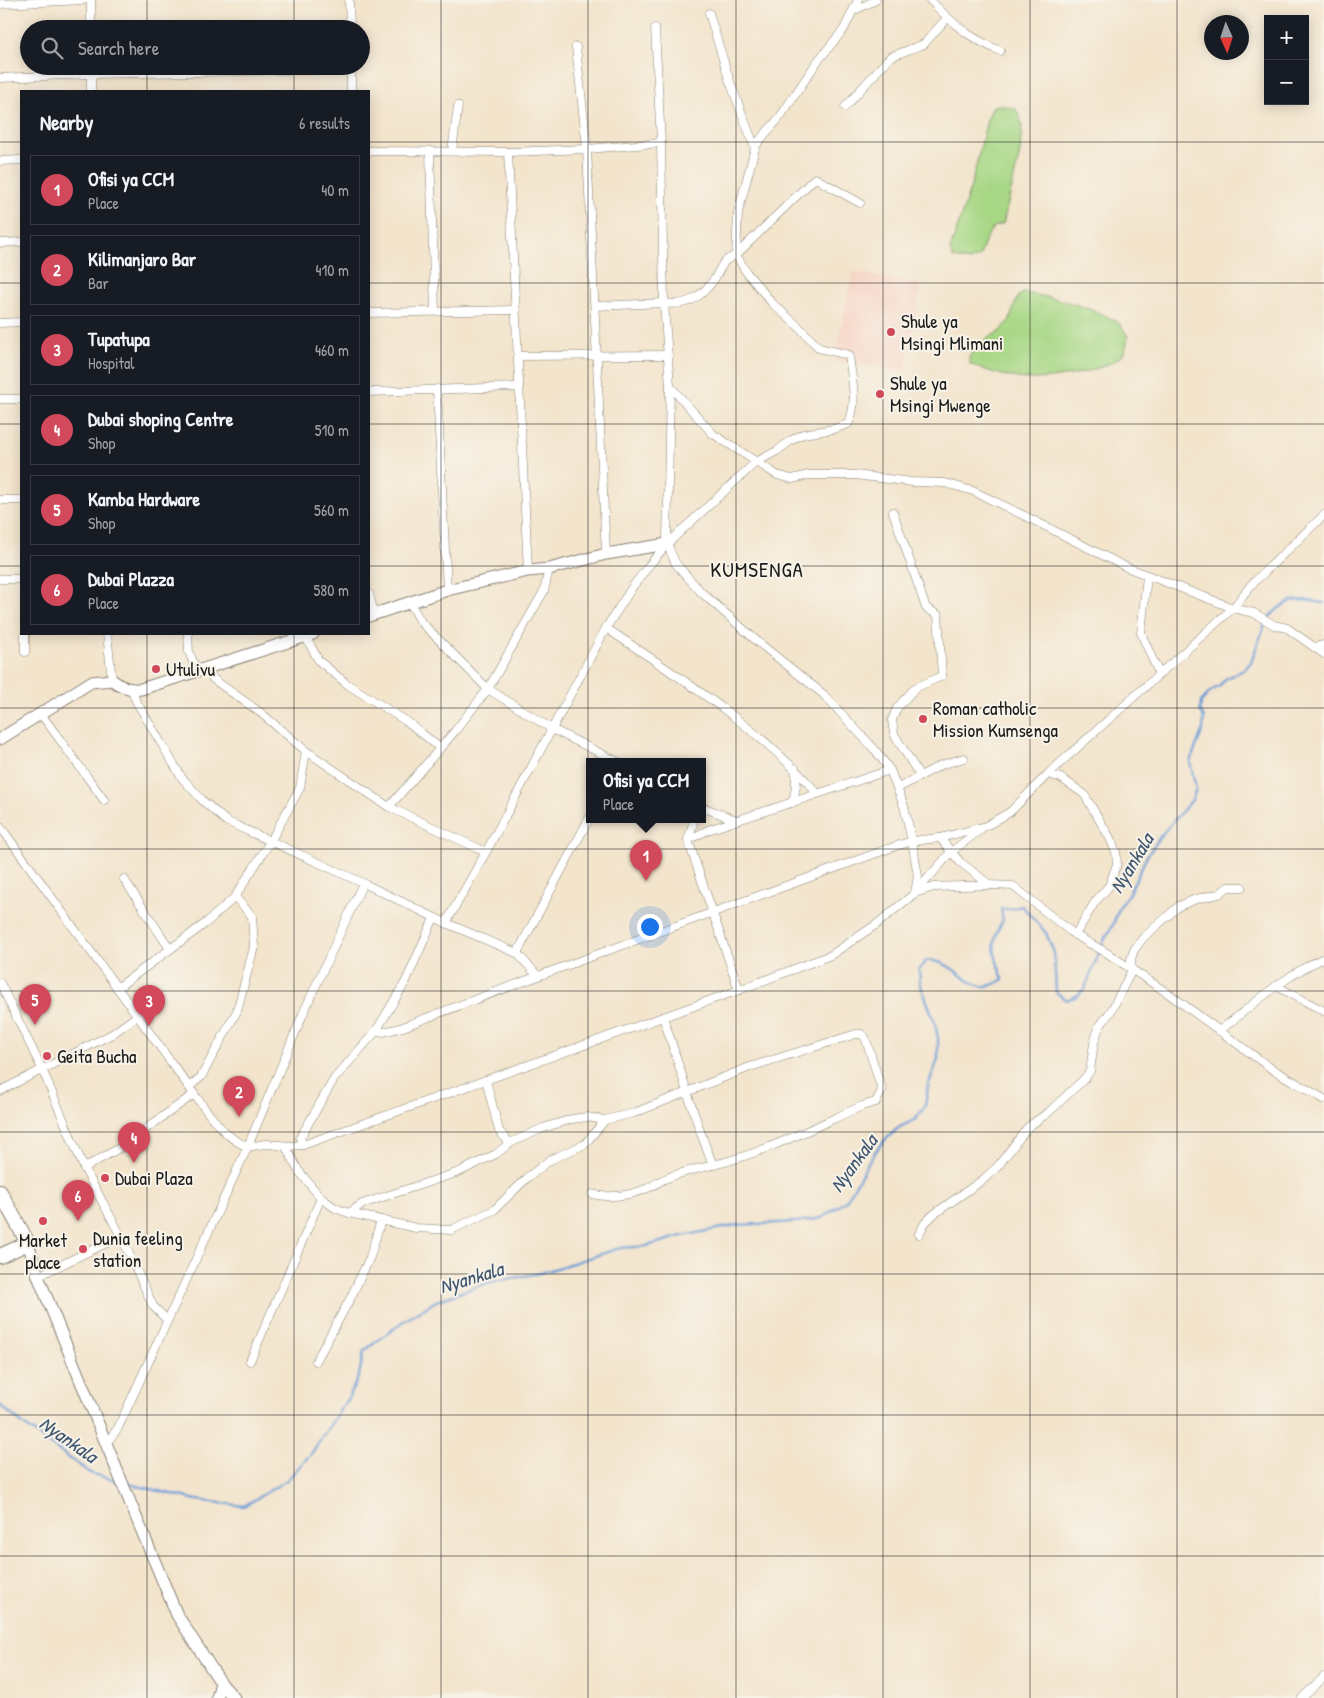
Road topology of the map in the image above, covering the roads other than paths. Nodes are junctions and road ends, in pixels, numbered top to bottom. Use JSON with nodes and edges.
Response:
{"nodes":[{"id":1,"x":84,"y":0,"type":"edge"},
{"id":2,"x":91,"y":0,"type":"edge"},
{"id":3,"x":349,"y":0,"type":"edge"},
{"id":4,"x":858,"y":0,"type":"edge"},
{"id":5,"x":876,"y":0,"type":"edge"},
{"id":6,"x":930,"y":0,"type":"edge"},
{"id":7,"x":0,"y":4,"type":"edge"},
{"id":8,"x":853,"y":11,"type":"junction"},
{"id":9,"x":709,"y":13,"type":"dead end"},
{"id":10,"x":947,"y":18,"type":"junction"},
{"id":11,"x":91,"y":20,"type":"edge"},
{"id":12,"x":350,"y":20,"type":"edge"},
{"id":13,"x":655,"y":28,"type":"dead end"},
{"id":14,"x":576,"y":48,"type":"dead end"},
{"id":15,"x":1000,"y":51,"type":"dead end"},
{"id":16,"x":34,"y":75,"type":"edge"},
{"id":17,"x":91,"y":75,"type":"edge"},
{"id":18,"x":351,"y":75,"type":"edge"},
{"id":19,"x":0,"y":78,"type":"edge"},
{"id":20,"x":91,"y":90,"type":"edge"},
{"id":21,"x":351,"y":90,"type":"edge"},
{"id":22,"x":458,"y":106,"type":"dead end"},
{"id":23,"x":845,"y":108,"type":"dead end"},
{"id":24,"x":661,"y":143,"type":"junction"},
{"id":25,"x":587,"y":148,"type":"junction"},
{"id":26,"x":755,"y":148,"type":"junction"},
{"id":27,"x":370,"y":151,"type":"edge"},
{"id":28,"x":430,"y":151,"type":"junction"},
{"id":29,"x":452,"y":152,"type":"junction"},
{"id":30,"x":508,"y":152,"type":"junction"},
{"id":31,"x":20,"y":160,"type":"edge"},
{"id":32,"x":0,"y":161,"type":"edge"},
{"id":33,"x":860,"y":203,"type":"dead end"},
{"id":34,"x":20,"y":242,"type":"edge"},
{"id":35,"x":0,"y":243,"type":"edge"},
{"id":36,"x":736,"y":255,"type":"junction"},
{"id":37,"x":664,"y":303,"type":"junction"},
{"id":38,"x":595,"y":306,"type":"junction"},
{"id":39,"x":516,"y":310,"type":"junction"},
{"id":40,"x":435,"y":311,"type":"junction"},
{"id":41,"x":370,"y":313,"type":"edge"},
{"id":42,"x":20,"y":322,"type":"edge"},
{"id":43,"x":0,"y":323,"type":"edge"},
{"id":44,"x":597,"y":355,"type":"junction"},
{"id":45,"x":668,"y":355,"type":"junction"},
{"id":46,"x":518,"y":356,"type":"junction"},
{"id":47,"x":670,"y":386,"type":"junction"},
{"id":48,"x":519,"y":387,"type":"junction"},
{"id":49,"x":437,"y":390,"type":"junction"},
{"id":50,"x":370,"y":392,"type":"edge"},
{"id":51,"x":20,"y":399,"type":"edge"},
{"id":52,"x":0,"y":400,"type":"edge"},
{"id":53,"x":756,"y":462,"type":"junction"},
{"id":54,"x":0,"y":500,"type":"edge"},
{"id":55,"x":20,"y":500,"type":"edge"},
{"id":56,"x":893,"y":512,"type":"dead end"},
{"id":57,"x":1324,"y":515,"type":"edge"},
{"id":58,"x":667,"y":544,"type":"junction"},
{"id":59,"x":606,"y":554,"type":"junction"},
{"id":60,"x":549,"y":569,"type":"junction"},
{"id":61,"x":528,"y":571,"type":"junction"},
{"id":62,"x":1147,"y":576,"type":"junction"},
{"id":63,"x":0,"y":579,"type":"edge"},
{"id":64,"x":20,"y":579,"type":"edge"},
{"id":65,"x":446,"y":590,"type":"junction"},
{"id":66,"x":410,"y":603,"type":"junction"},
{"id":67,"x":1233,"y":608,"type":"junction"},
{"id":68,"x":371,"y":615,"type":"edge"},
{"id":69,"x":606,"y":628,"type":"junction"},
{"id":70,"x":25,"y":635,"type":"edge"},
{"id":71,"x":107,"y":635,"type":"edge"},
{"id":72,"x":188,"y":635,"type":"edge"},
{"id":73,"x":309,"y":635,"type":"edge"},
{"id":74,"x":1324,"y":645,"type":"edge"},
{"id":75,"x":1314,"y":647,"type":"junction"},
{"id":76,"x":25,"y":652,"type":"dead end"},
{"id":77,"x":1324,"y":654,"type":"edge"},
{"id":78,"x":202,"y":669,"type":"junction"},
{"id":79,"x":1160,"y":674,"type":"junction"},
{"id":80,"x":112,"y":680,"type":"junction"},
{"id":81,"x":488,"y":689,"type":"junction"},
{"id":82,"x":132,"y":690,"type":"junction"},
{"id":83,"x":41,"y":714,"type":"junction"},
{"id":84,"x":552,"y":729,"type":"junction"},
{"id":85,"x":0,"y":739,"type":"edge"},
{"id":86,"x":440,"y":748,"type":"junction"},
{"id":87,"x":306,"y":751,"type":"junction"},
{"id":88,"x":610,"y":758,"type":"edge"},
{"id":89,"x":964,"y":758,"type":"dead end"},
{"id":90,"x":795,"y":768,"type":"junction"},
{"id":91,"x":890,"y":770,"type":"junction"},
{"id":92,"x":1048,"y":774,"type":"junction"},
{"id":93,"x":920,"y":776,"type":"junction"},
{"id":94,"x":898,"y":788,"type":"junction"},
{"id":95,"x":817,"y":793,"type":"junction"},
{"id":96,"x":104,"y":800,"type":"dead end"},
{"id":97,"x":792,"y":803,"type":"junction"},
{"id":98,"x":389,"y":807,"type":"junction"},
{"id":99,"x":706,"y":809,"type":"edge"},
{"id":100,"x":736,"y":820,"type":"junction"},
{"id":101,"x":587,"y":823,"type":"edge"},
{"id":102,"x":693,"y":823,"type":"edge"},
{"id":103,"x":0,"y":826,"type":"edge"},
{"id":104,"x":986,"y":826,"type":"junction"},
{"id":105,"x":940,"y":838,"type":"junction"},
{"id":106,"x":688,"y":840,"type":"junction"},
{"id":107,"x":912,"y":841,"type":"junction"},
{"id":108,"x":270,"y":842,"type":"junction"},
{"id":109,"x":486,"y":852,"type":"junction"},
{"id":110,"x":952,"y":852,"type":"junction"},
{"id":111,"x":124,"y":879,"type":"dead end"},
{"id":112,"x":363,"y":883,"type":"junction"},
{"id":113,"x":990,"y":885,"type":"junction"},
{"id":114,"x":1242,"y":887,"type":"dead end"},
{"id":115,"x":915,"y":893,"type":"junction"},
{"id":116,"x":235,"y":898,"type":"junction"},
{"id":117,"x":712,"y":914,"type":"junction"},
{"id":118,"x":434,"y":918,"type":"junction"},
{"id":119,"x":446,"y":923,"type":"junction"},
{"id":120,"x":1075,"y":935,"type":"junction"},
{"id":121,"x":170,"y":949,"type":"junction"},
{"id":122,"x":517,"y":954,"type":"junction"},
{"id":123,"x":1324,"y":958,"type":"edge"},
{"id":124,"x":1132,"y":970,"type":"junction"},
{"id":125,"x":537,"y":975,"type":"junction"},
{"id":126,"x":0,"y":983,"type":"edge"},
{"id":127,"x":1276,"y":986,"type":"junction"},
{"id":128,"x":117,"y":988,"type":"junction"},
{"id":129,"x":739,"y":990,"type":"junction"},
{"id":130,"x":1324,"y":1011,"type":"edge"},
{"id":131,"x":137,"y":1016,"type":"junction"},
{"id":132,"x":663,"y":1016,"type":"junction"},
{"id":133,"x":376,"y":1031,"type":"junction"},
{"id":134,"x":1219,"y":1031,"type":"junction"},
{"id":135,"x":42,"y":1069,"type":"junction"},
{"id":136,"x":486,"y":1080,"type":"junction"},
{"id":137,"x":189,"y":1087,"type":"junction"},
{"id":138,"x":0,"y":1091,"type":"edge"},
{"id":139,"x":687,"y":1091,"type":"junction"},
{"id":140,"x":194,"y":1094,"type":"junction"},
{"id":141,"x":1324,"y":1099,"type":"edge"},
{"id":142,"x":605,"y":1120,"type":"junction"},
{"id":143,"x":510,"y":1144,"type":"junction"},
{"id":144,"x":303,"y":1145,"type":"junction"},
{"id":145,"x":248,"y":1146,"type":"junction"},
{"id":146,"x":286,"y":1147,"type":"junction"},
{"id":147,"x":713,"y":1165,"type":"junction"},
{"id":148,"x":84,"y":1168,"type":"junction"},
{"id":149,"x":0,"y":1192,"type":"edge"},
{"id":150,"x":592,"y":1194,"type":"dead end"},
{"id":151,"x":321,"y":1198,"type":"junction"},
{"id":152,"x":4,"y":1212,"type":"edge"},
{"id":153,"x":349,"y":1213,"type":"junction"},
{"id":154,"x":381,"y":1220,"type":"junction"},
{"id":155,"x":919,"y":1234,"type":"dead end"},
{"id":156,"x":120,"y":1236,"type":"junction"},
{"id":157,"x":28,"y":1243,"type":"junction"},
{"id":158,"x":0,"y":1256,"type":"edge"},
{"id":159,"x":38,"y":1276,"type":"junction"},
{"id":160,"x":167,"y":1320,"type":"junction"},
{"id":161,"x":250,"y":1361,"type":"dead end"},
{"id":162,"x":316,"y":1361,"type":"dead end"},
{"id":163,"x":106,"y":1444,"type":"junction"},
{"id":164,"x":1324,"y":1677,"type":"edge"},
{"id":165,"x":221,"y":1683,"type":"junction"},
{"id":166,"x":217,"y":1698,"type":"edge"},
{"id":167,"x":234,"y":1698,"type":"edge"},
{"id":168,"x":1302,"y":1698,"type":"edge"}],
"edges":[{"from":1,"to":7,"type":"street"},
{"from":2,"to":11,"type":"street"},
{"from":3,"to":12,"type":"street"},
{"from":4,"to":8,"type":"street"},
{"from":5,"to":8,"type":"street"},
{"from":6,"to":10,"type":"street"},
{"from":8,"to":26,"type":"street"},
{"from":9,"to":26,"type":"street"},
{"from":10,"to":15,"type":"street"},
{"from":10,"to":23,"type":"street"},
{"from":13,"to":24,"type":"street"},
{"from":14,"to":25,"type":"street"},
{"from":16,"to":19,"type":"street"},
{"from":17,"to":20,"type":"street"},
{"from":18,"to":21,"type":"street"},
{"from":22,"to":29,"type":"street"},
{"from":24,"to":25,"type":"street"},
{"from":24,"to":37,"type":"street"},
{"from":25,"to":30,"type":"street"},
{"from":25,"to":38,"type":"street"},
{"from":26,"to":36,"type":"street"},
{"from":27,"to":28,"type":"street"},
{"from":28,"to":29,"type":"street"},
{"from":28,"to":40,"type":"street"},
{"from":29,"to":30,"type":"street"},
{"from":30,"to":39,"type":"street"},
{"from":31,"to":32,"type":"street"},
{"from":33,"to":36,"type":"street"},
{"from":34,"to":35,"type":"street"},
{"from":36,"to":37,"type":"street"},
{"from":36,"to":53,"type":"street"},
{"from":37,"to":38,"type":"street"},
{"from":37,"to":45,"type":"street"},
{"from":38,"to":44,"type":"street"},
{"from":39,"to":40,"type":"street"},
{"from":39,"to":46,"type":"street"},
{"from":40,"to":41,"type":"street"},
{"from":42,"to":43,"type":"street"},
{"from":44,"to":45,"type":"street"},
{"from":44,"to":46,"type":"street"},
{"from":44,"to":59,"type":"street"},
{"from":45,"to":47,"type":"street"},
{"from":46,"to":48,"type":"street"},
{"from":47,"to":53,"type":"street"},
{"from":47,"to":58,"type":"street"},
{"from":48,"to":49,"type":"street"},
{"from":48,"to":61,"type":"street"},
{"from":49,"to":50,"type":"street"},
{"from":49,"to":65,"type":"street"},
{"from":51,"to":52,"type":"street"},
{"from":53,"to":58,"type":"street"},
{"from":53,"to":62,"type":"street"},
{"from":54,"to":55,"type":"street"},
{"from":56,"to":93,"type":"street"},
{"from":57,"to":67,"type":"street"},
{"from":58,"to":59,"type":"street"},
{"from":58,"to":69,"type":"street"},
{"from":58,"to":91,"type":"street"},
{"from":59,"to":60,"type":"street"},
{"from":60,"to":61,"type":"street"},
{"from":60,"to":81,"type":"street"},
{"from":61,"to":65,"type":"street"},
{"from":62,"to":67,"type":"street"},
{"from":62,"to":79,"type":"street"},
{"from":63,"to":64,"type":"street"},
{"from":65,"to":66,"type":"street"},
{"from":66,"to":68,"type":"street"},
{"from":66,"to":81,"type":"street"},
{"from":67,"to":75,"type":"street"},
{"from":67,"to":79,"type":"street"},
{"from":69,"to":84,"type":"street"},
{"from":69,"to":90,"type":"street"},
{"from":70,"to":76,"type":"street"},
{"from":71,"to":80,"type":"street"},
{"from":72,"to":78,"type":"street"},
{"from":73,"to":78,"type":"street"},
{"from":73,"to":86,"type":"street"},
{"from":74,"to":75,"type":"street"},
{"from":75,"to":77,"type":"street"},
{"from":78,"to":82,"type":"street"},
{"from":78,"to":87,"type":"street"},
{"from":79,"to":92,"type":"street"},
{"from":80,"to":82,"type":"street"},
{"from":80,"to":83,"type":"street"},
{"from":81,"to":84,"type":"street"},
{"from":81,"to":86,"type":"street"},
{"from":82,"to":108,"type":"street"},
{"from":83,"to":85,"type":"street"},
{"from":83,"to":96,"type":"street"},
{"from":84,"to":88,"type":"street"},
{"from":84,"to":109,"type":"street"},
{"from":86,"to":98,"type":"street"},
{"from":87,"to":98,"type":"street"},
{"from":87,"to":108,"type":"street"},
{"from":89,"to":93,"type":"street"},
{"from":90,"to":95,"type":"street"},
{"from":90,"to":97,"type":"street"},
{"from":91,"to":94,"type":"street"},
{"from":91,"to":95,"type":"street"},
{"from":92,"to":104,"type":"street"},
{"from":92,"to":120,"type":"street"},
{"from":93,"to":94,"type":"street"},
{"from":94,"to":107,"type":"street"},
{"from":95,"to":97,"type":"street"},
{"from":97,"to":100,"type":"street"},
{"from":98,"to":109,"type":"street"},
{"from":99,"to":100,"type":"street"},
{"from":100,"to":106,"type":"street"},
{"from":101,"to":122,"type":"street"},
{"from":102,"to":106,"type":"street"},
{"from":103,"to":128,"type":"street"},
{"from":104,"to":105,"type":"street"},
{"from":104,"to":110,"type":"street"},
{"from":105,"to":107,"type":"street"},
{"from":105,"to":110,"type":"street"},
{"from":106,"to":117,"type":"street"},
{"from":107,"to":115,"type":"street"},
{"from":107,"to":117,"type":"street"},
{"from":108,"to":112,"type":"street"},
{"from":108,"to":116,"type":"street"},
{"from":109,"to":119,"type":"street"},
{"from":110,"to":113,"type":"street"},
{"from":110,"to":115,"type":"street"},
{"from":111,"to":121,"type":"street"},
{"from":112,"to":118,"type":"street"},
{"from":112,"to":145,"type":"street"},
{"from":113,"to":115,"type":"street"},
{"from":113,"to":120,"type":"street"},
{"from":114,"to":124,"type":"street"},
{"from":115,"to":129,"type":"street"},
{"from":116,"to":121,"type":"street"},
{"from":116,"to":137,"type":"street"},
{"from":117,"to":125,"type":"street"},
{"from":117,"to":129,"type":"street"},
{"from":118,"to":119,"type":"street"},
{"from":118,"to":133,"type":"street"},
{"from":119,"to":122,"type":"street"},
{"from":120,"to":124,"type":"street"},
{"from":121,"to":128,"type":"street"},
{"from":122,"to":125,"type":"street"},
{"from":123,"to":127,"type":"street"},
{"from":124,"to":134,"type":"street"},
{"from":124,"to":155,"type":"street"},
{"from":125,"to":133,"type":"street"},
{"from":126,"to":135,"type":"street"},
{"from":127,"to":130,"type":"street"},
{"from":127,"to":134,"type":"street"},
{"from":128,"to":131,"type":"street"},
{"from":129,"to":132,"type":"street"},
{"from":131,"to":135,"type":"street"},
{"from":131,"to":137,"type":"street"},
{"from":132,"to":136,"type":"street"},
{"from":132,"to":139,"type":"street"},
{"from":133,"to":144,"type":"street"},
{"from":134,"to":141,"type":"street"},
{"from":135,"to":138,"type":"street"},
{"from":135,"to":148,"type":"street"},
{"from":136,"to":143,"type":"street"},
{"from":136,"to":144,"type":"street"},
{"from":137,"to":140,"type":"street"},
{"from":139,"to":142,"type":"street"},
{"from":139,"to":147,"type":"street"},
{"from":139,"to":147,"type":"street"},
{"from":140,"to":145,"type":"street"},
{"from":140,"to":148,"type":"street"},
{"from":142,"to":143,"type":"street"},
{"from":142,"to":154,"type":"street"},
{"from":143,"to":153,"type":"street"},
{"from":144,"to":146,"type":"street"},
{"from":145,"to":146,"type":"street"},
{"from":145,"to":160,"type":"street"},
{"from":146,"to":151,"type":"street"},
{"from":147,"to":150,"type":"street"},
{"from":148,"to":156,"type":"street"},
{"from":149,"to":152,"type":"highway"},
{"from":151,"to":153,"type":"street"},
{"from":151,"to":161,"type":"street"},
{"from":152,"to":157,"type":"highway"},
{"from":153,"to":154,"type":"street"},
{"from":154,"to":162,"type":"street"},
{"from":156,"to":159,"type":"street"},
{"from":156,"to":160,"type":"street"},
{"from":157,"to":158,"type":"highway"},
{"from":157,"to":159,"type":"street"},
{"from":159,"to":163,"type":"street"},
{"from":160,"to":163,"type":"street"},
{"from":163,"to":165,"type":"street"},
{"from":164,"to":168,"type":"street"},
{"from":165,"to":166,"type":"street"},
{"from":165,"to":167,"type":"street"}]}
